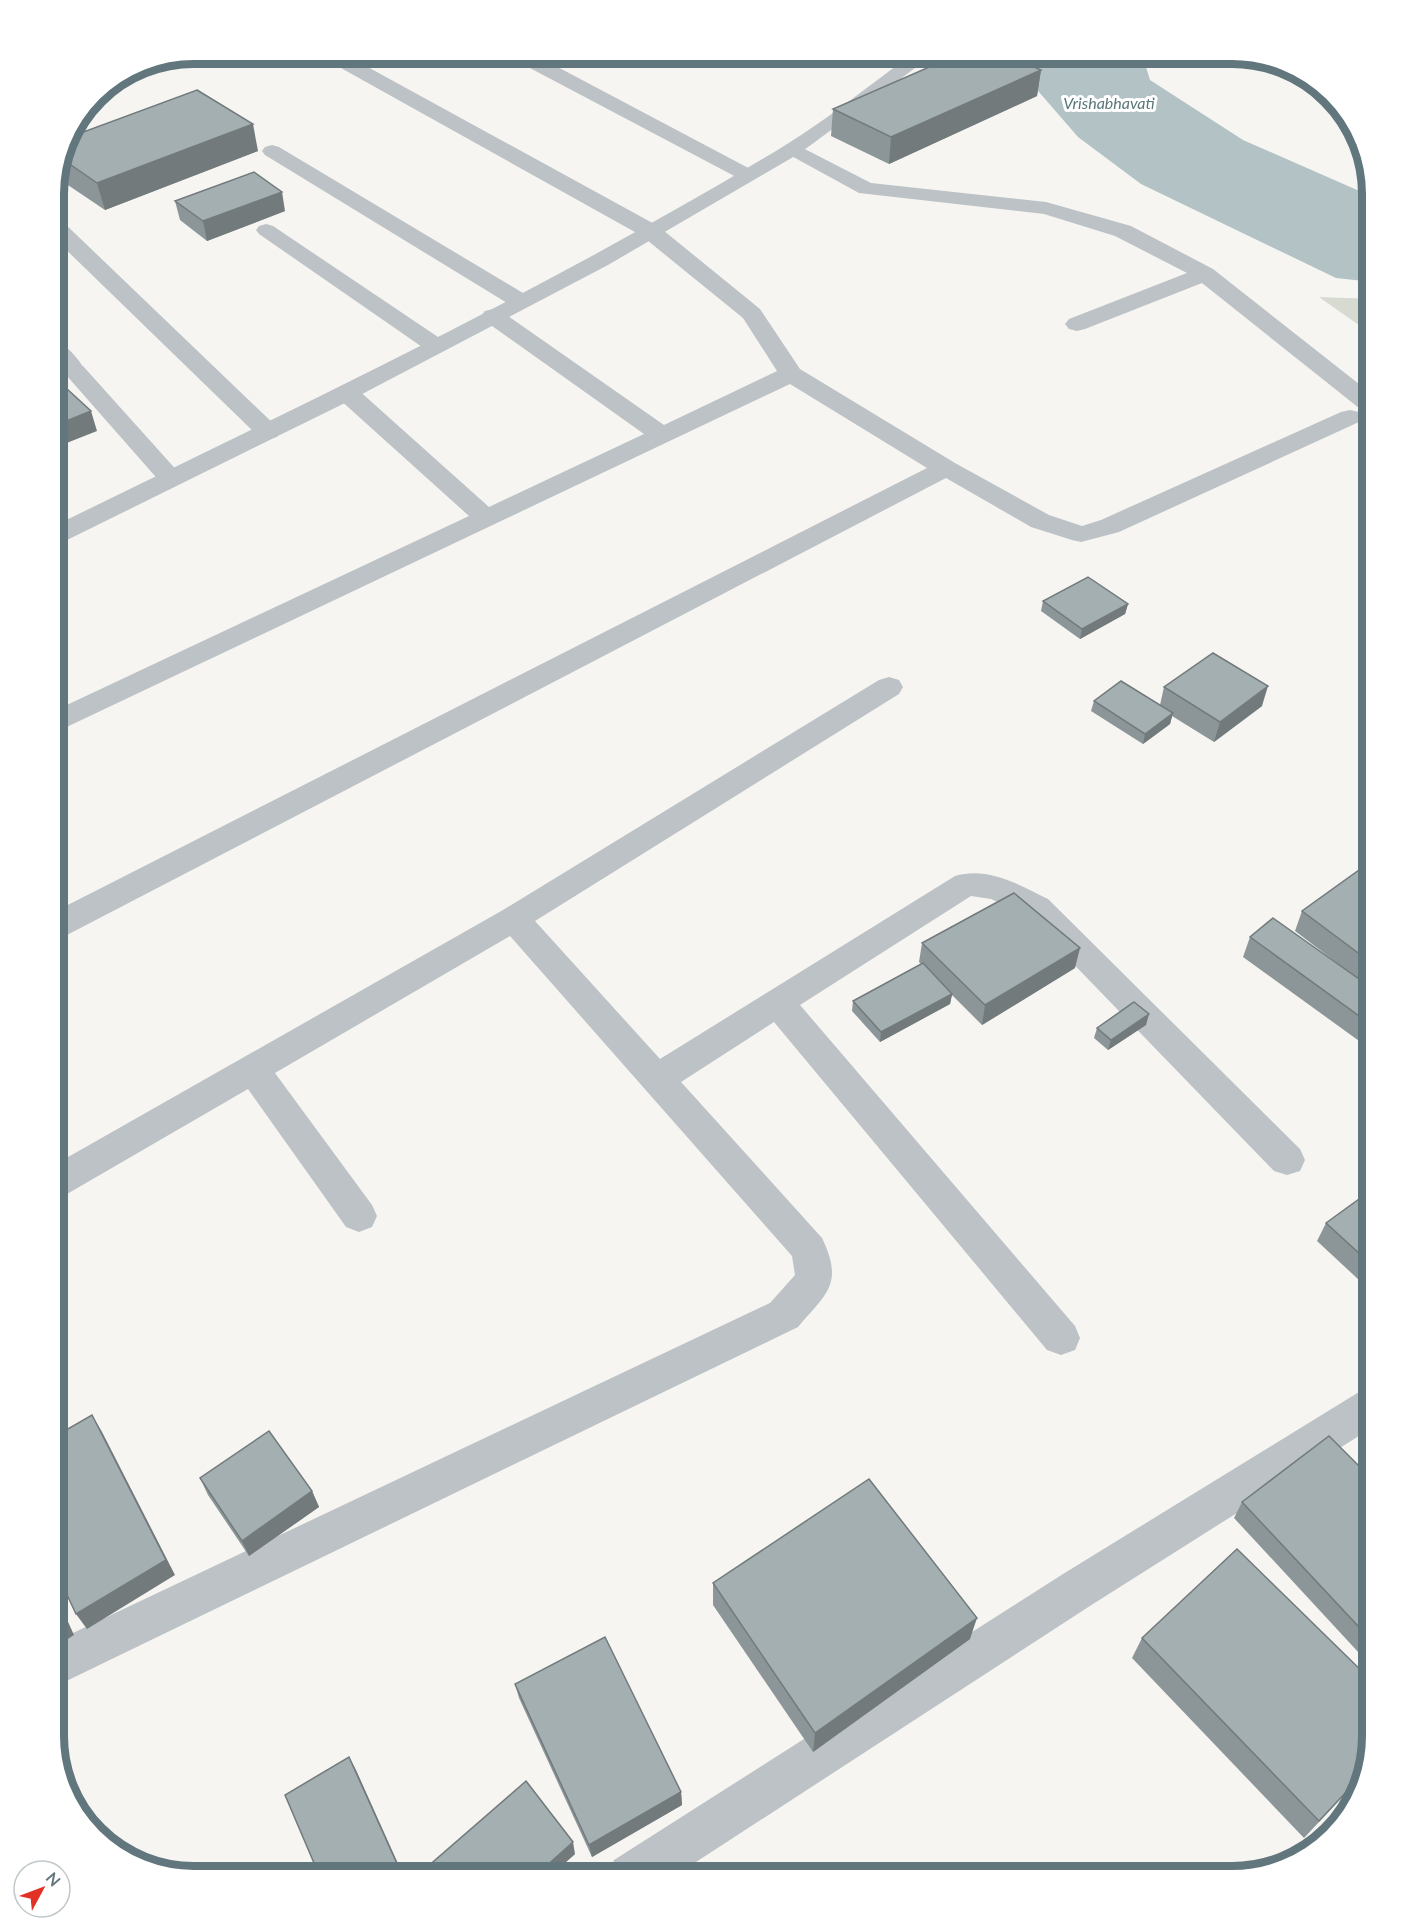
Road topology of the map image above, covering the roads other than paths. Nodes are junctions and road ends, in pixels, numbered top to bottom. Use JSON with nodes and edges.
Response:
{"nodes":[{"id":1,"x":350,"y":65,"type":"edge"},
{"id":2,"x":539,"y":65,"type":"edge"},
{"id":3,"x":910,"y":65,"type":"edge"},
{"id":4,"x":793,"y":149,"type":"junction"},
{"id":5,"x":272,"y":151,"type":"dead end"},
{"id":6,"x":747,"y":176,"type":"junction"},
{"id":7,"x":266,"y":230,"type":"dead end"},
{"id":8,"x":650,"y":231,"type":"junction"},
{"id":9,"x":65,"y":237,"type":"edge"},
{"id":10,"x":1205,"y":274,"type":"junction"},
{"id":11,"x":520,"y":301,"type":"junction"},
{"id":12,"x":493,"y":316,"type":"junction"},
{"id":13,"x":1077,"y":324,"type":"dead end"},
{"id":14,"x":436,"y":346,"type":"junction"},
{"id":15,"x":65,"y":359,"type":"edge"},
{"id":16,"x":75,"y":370,"type":"joint"},
{"id":17,"x":791,"y":374,"type":"junction"},
{"id":18,"x":347,"y":393,"type":"junction"},
{"id":19,"x":1362,"y":398,"type":"edge"},
{"id":20,"x":1350,"y":417,"type":"dead end"},
{"id":21,"x":268,"y":432,"type":"junction"},
{"id":22,"x":662,"y":435,"type":"junction"},
{"id":23,"x":946,"y":468,"type":"junction"},
{"id":24,"x":171,"y":479,"type":"junction"},
{"id":25,"x":486,"y":518,"type":"junction"},
{"id":26,"x":65,"y":531,"type":"edge"},
{"id":27,"x":889,"y":687,"type":"dead end"},
{"id":28,"x":65,"y":718,"type":"edge"},
{"id":29,"x":514,"y":919,"type":"junction"},
{"id":30,"x":65,"y":921,"type":"edge"},
{"id":31,"x":778,"y":1003,"type":"junction"},
{"id":32,"x":253,"y":1069,"type":"junction"},
{"id":33,"x":657,"y":1079,"type":"junction"},
{"id":34,"x":1287,"y":1160,"type":"dead end"},
{"id":35,"x":65,"y":1177,"type":"edge"},
{"id":36,"x":359,"y":1216,"type":"dead end"},
{"id":37,"x":1061,"y":1338,"type":"dead end"},
{"id":38,"x":1362,"y":1412,"type":"edge"},
{"id":39,"x":65,"y":1660,"type":"edge"},
{"id":40,"x":648,"y":1866,"type":"edge"}],
"edges":[{"from":1,"to":8,"type":"street"},
{"from":2,"to":6,"type":"street"},
{"from":3,"to":4,"type":"street"},
{"from":4,"to":6,"type":"street"},
{"from":4,"to":10,"type":"street"},
{"from":5,"to":11,"type":"lane"},
{"from":6,"to":8,"type":"street"},
{"from":7,"to":14,"type":"lane"},
{"from":8,"to":11,"type":"street"},
{"from":8,"to":17,"type":"street"},
{"from":9,"to":21,"type":"street"},
{"from":10,"to":13,"type":"street"},
{"from":10,"to":19,"type":"street"},
{"from":11,"to":12,"type":"street"},
{"from":12,"to":14,"type":"street"},
{"from":12,"to":22,"type":"street"},
{"from":14,"to":18,"type":"street"},
{"from":15,"to":16,"type":"lane"},
{"from":16,"to":24,"type":"street"},
{"from":17,"to":22,"type":"street"},
{"from":17,"to":23,"type":"street"},
{"from":18,"to":21,"type":"street"},
{"from":18,"to":25,"type":"street"},
{"from":20,"to":23,"type":"street"},
{"from":21,"to":24,"type":"street"},
{"from":22,"to":25,"type":"street"},
{"from":23,"to":30,"type":"street"},
{"from":24,"to":26,"type":"street"},
{"from":25,"to":28,"type":"street"},
{"from":27,"to":29,"type":"street"},
{"from":29,"to":32,"type":"street"},
{"from":29,"to":33,"type":"street"},
{"from":31,"to":33,"type":"street"},
{"from":31,"to":34,"type":"street"},
{"from":31,"to":37,"type":"street"},
{"from":32,"to":35,"type":"street"},
{"from":32,"to":36,"type":"street"},
{"from":33,"to":39,"type":"street"},
{"from":38,"to":40,"type":"street"}]}
